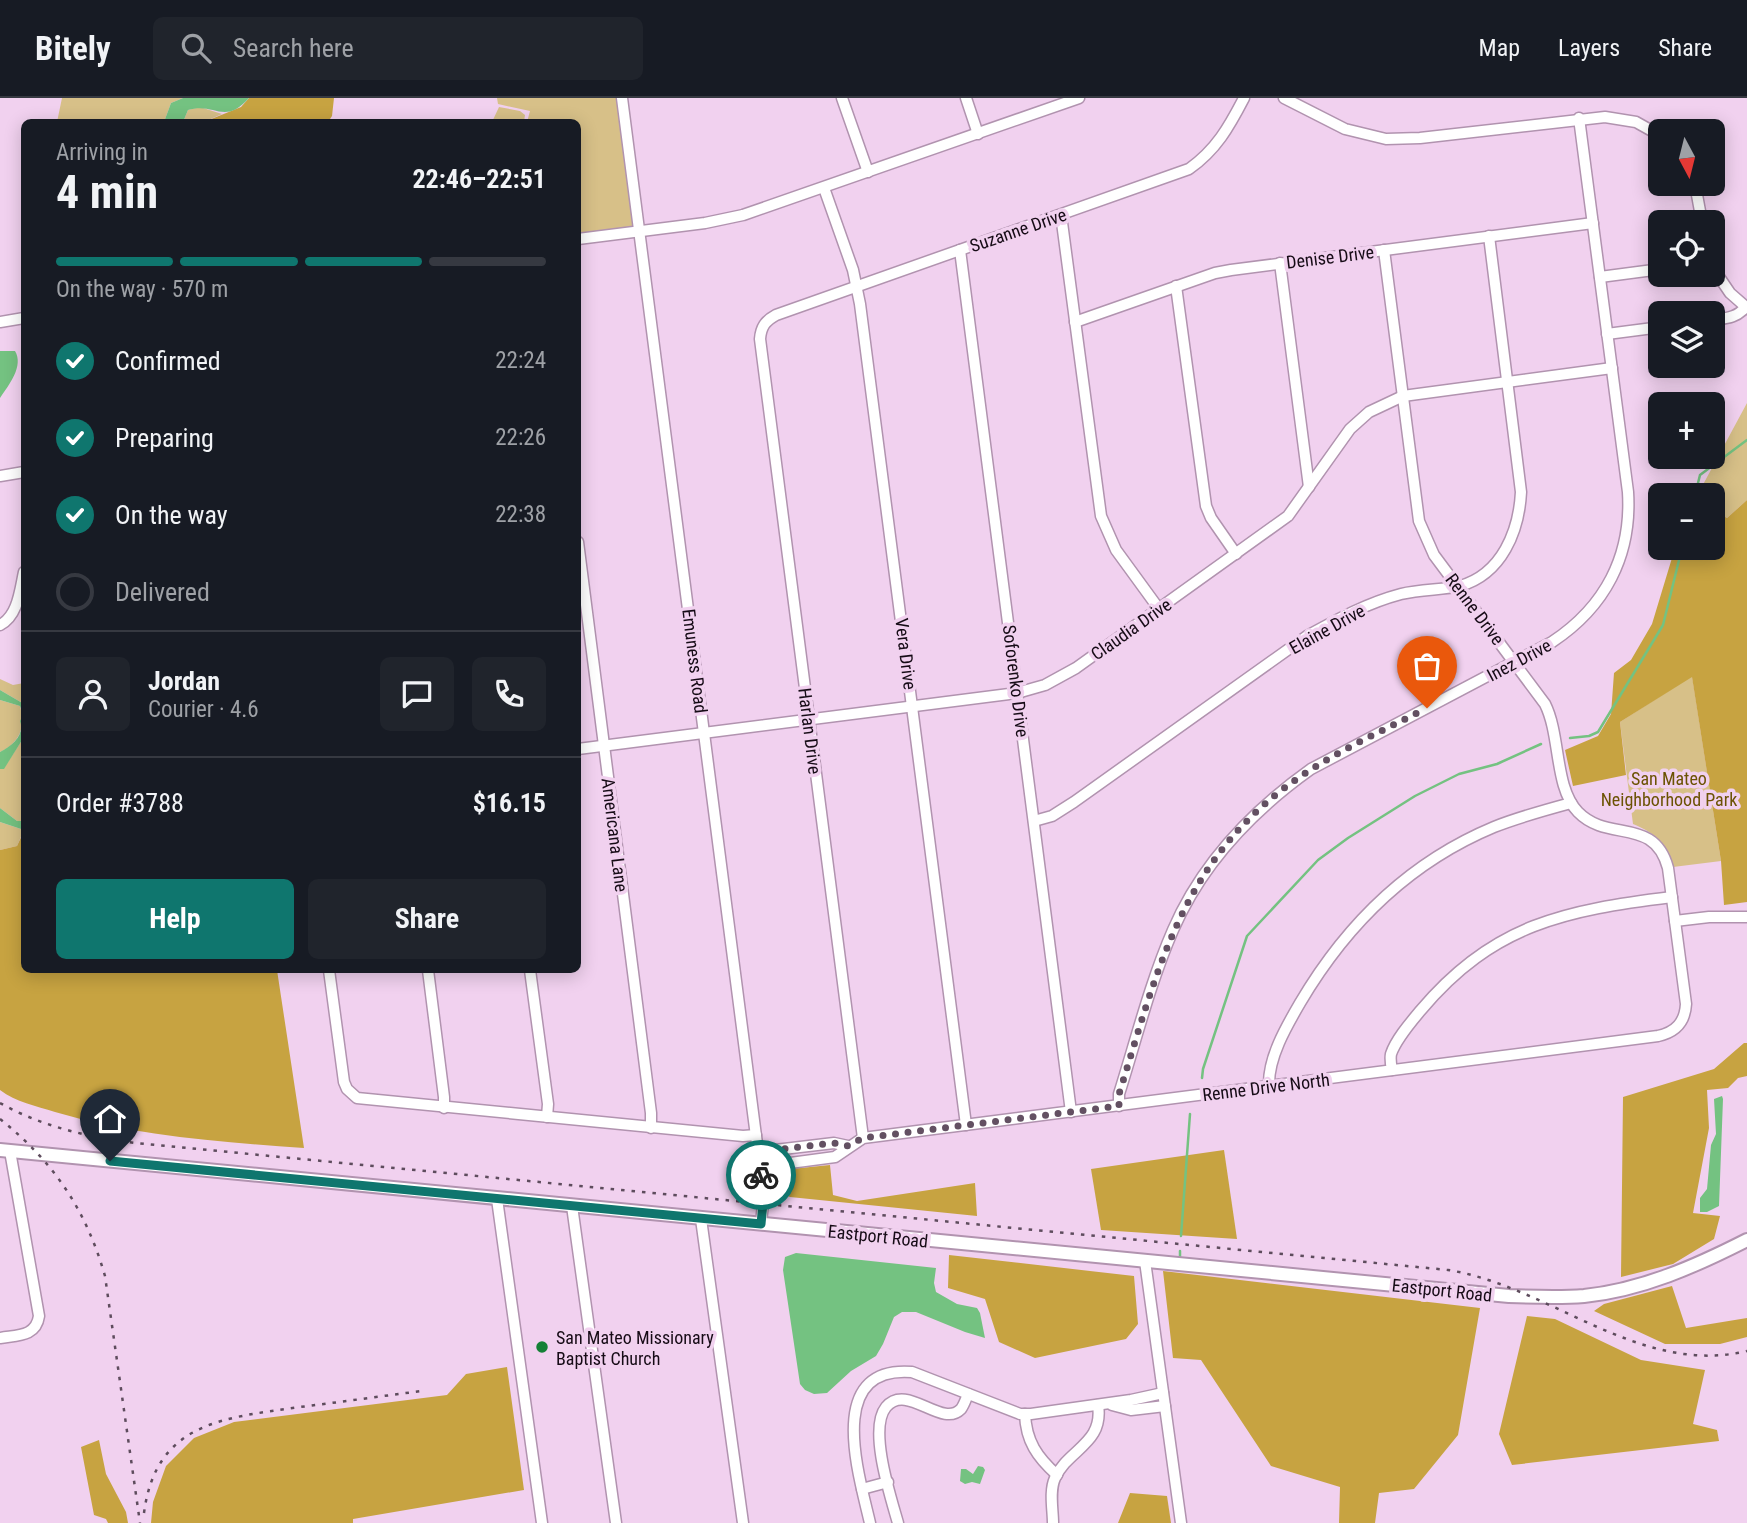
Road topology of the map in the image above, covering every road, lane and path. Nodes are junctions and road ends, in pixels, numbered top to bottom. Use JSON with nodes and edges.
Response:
{"nodes":[{"id":1,"x":622,"y":98,"type":"edge"},
{"id":2,"x":842,"y":98,"type":"edge"},
{"id":3,"x":966,"y":98,"type":"edge"},
{"id":4,"x":1079,"y":98,"type":"edge"},
{"id":5,"x":1244,"y":98,"type":"edge"},
{"id":6,"x":1284,"y":98,"type":"edge"},
{"id":7,"x":1579,"y":118,"type":"junction"},
{"id":8,"x":1648,"y":129,"type":"edge"},
{"id":9,"x":978,"y":134,"type":"junction"},
{"id":10,"x":869,"y":172,"type":"junction"},
{"id":11,"x":824,"y":188,"type":"junction"},
{"id":12,"x":1061,"y":215,"type":"junction"},
{"id":13,"x":1593,"y":223,"type":"junction"},
{"id":14,"x":640,"y":231,"type":"junction"},
{"id":15,"x":1489,"y":236,"type":"junction"},
{"id":16,"x":581,"y":239,"type":"edge"},
{"id":17,"x":960,"y":250,"type":"junction"},
{"id":18,"x":1384,"y":250,"type":"junction"},
{"id":19,"x":1280,"y":263,"type":"junction"},
{"id":20,"x":1648,"y":271,"type":"edge"},
{"id":21,"x":1600,"y":277,"type":"junction"},
{"id":22,"x":1176,"y":286,"type":"junction"},
{"id":23,"x":1725,"y":286,"type":"edge"},
{"id":24,"x":858,"y":287,"type":"junction"},
{"id":25,"x":1746,"y":307,"type":"edge"},
{"id":26,"x":21,"y":318,"type":"edge"},
{"id":27,"x":1725,"y":319,"type":"edge"},
{"id":28,"x":0,"y":322,"type":"edge"},
{"id":29,"x":1075,"y":322,"type":"junction"},
{"id":30,"x":763,"y":324,"type":"joint"},
{"id":31,"x":1648,"y":329,"type":"edge"},
{"id":32,"x":1607,"y":334,"type":"junction"},
{"id":33,"x":1612,"y":368,"type":"junction"},
{"id":34,"x":1507,"y":382,"type":"junction"},
{"id":35,"x":1403,"y":396,"type":"junction"},
{"id":36,"x":21,"y":472,"type":"edge"},
{"id":37,"x":0,"y":476,"type":"edge"},
{"id":38,"x":1309,"y":487,"type":"junction"},
{"id":39,"x":1236,"y":554,"type":"junction"},
{"id":40,"x":581,"y":566,"type":"edge"},
{"id":41,"x":21,"y":584,"type":"edge"},
{"id":42,"x":1458,"y":587,"type":"junction"},
{"id":43,"x":1159,"y":609,"type":"junction"},
{"id":44,"x":5,"y":626,"type":"edge"},
{"id":45,"x":1515,"y":662,"type":"junction"},
{"id":46,"x":1017,"y":692,"type":"junction"},
{"id":47,"x":912,"y":706,"type":"junction"},
{"id":48,"x":809,"y":719,"type":"junction"},
{"id":49,"x":704,"y":733,"type":"junction"},
{"id":50,"x":604,"y":746,"type":"junction"},
{"id":51,"x":581,"y":749,"type":"edge"},
{"id":52,"x":1571,"y":803,"type":"junction"},
{"id":53,"x":1034,"y":821,"type":"junction"},
{"id":54,"x":1672,"y":897,"type":"junction"},
{"id":55,"x":1747,"y":917,"type":"edge"},
{"id":56,"x":1675,"y":921,"type":"junction"},
{"id":57,"x":330,"y":973,"type":"edge"},
{"id":58,"x":428,"y":973,"type":"edge"},
{"id":59,"x":530,"y":973,"type":"edge"},
{"id":60,"x":1392,"y":1070,"type":"junction"},
{"id":61,"x":1269,"y":1086,"type":"junction"},
{"id":62,"x":1119,"y":1106,"type":"junction"},
{"id":63,"x":444,"y":1108,"type":"junction"},
{"id":64,"x":1072,"y":1112,"type":"junction"},
{"id":65,"x":547,"y":1117,"type":"junction"},
{"id":66,"x":967,"y":1125,"type":"junction"},
{"id":67,"x":650,"y":1128,"type":"junction"},
{"id":68,"x":756,"y":1135,"type":"junction"},
{"id":69,"x":863,"y":1138,"type":"junction"},
{"id":70,"x":848,"y":1146,"type":"junction"},
{"id":71,"x":5,"y":1151,"type":"edge"},
{"id":72,"x":758,"y":1152,"type":"junction"},
{"id":73,"x":760,"y":1167,"type":"junction"},
{"id":74,"x":497,"y":1199,"type":"junction"},
{"id":75,"x":572,"y":1206,"type":"junction"},
{"id":76,"x":701,"y":1219,"type":"junction"},
{"id":77,"x":761,"y":1224,"type":"junction"},
{"id":78,"x":1747,"y":1240,"type":"edge"},
{"id":79,"x":1145,"y":1261,"type":"junction"},
{"id":80,"x":0,"y":1338,"type":"edge"},
{"id":81,"x":1163,"y":1393,"type":"junction"},
{"id":82,"x":968,"y":1394,"type":"junction"},
{"id":83,"x":1103,"y":1404,"type":"junction"},
{"id":84,"x":1165,"y":1406,"type":"junction"},
{"id":85,"x":1026,"y":1414,"type":"junction"},
{"id":86,"x":1057,"y":1475,"type":"junction"},
{"id":87,"x":888,"y":1482,"type":"junction"},
{"id":88,"x":862,"y":1489,"type":"junction"},
{"id":89,"x":542,"y":1523,"type":"edge"},
{"id":90,"x":616,"y":1523,"type":"edge"},
{"id":91,"x":743,"y":1523,"type":"edge"},
{"id":92,"x":870,"y":1523,"type":"edge"},
{"id":93,"x":898,"y":1523,"type":"edge"},
{"id":94,"x":1053,"y":1523,"type":"edge"},
{"id":95,"x":1181,"y":1523,"type":"edge"}],
"edges":[{"from":1,"to":14,"type":"street","name":"Emuness Road"},
{"from":2,"to":10,"type":"street"},
{"from":3,"to":9,"type":"street"},
{"from":4,"to":9,"type":"street"},
{"from":5,"to":12,"type":"street","name":"Suzanne Drive"},
{"from":6,"to":7,"type":"street"},
{"from":7,"to":8,"type":"street"},
{"from":7,"to":13,"type":"street","name":"Inez Drive"},
{"from":9,"to":10,"type":"street"},
{"from":10,"to":11,"type":"street"},
{"from":11,"to":14,"type":"street"},
{"from":11,"to":24,"type":"street","name":"Vera Drive"},
{"from":12,"to":17,"type":"street","name":"Suzanne Drive"},
{"from":12,"to":29,"type":"street"},
{"from":13,"to":15,"type":"street","name":"Denise Drive"},
{"from":13,"to":21,"type":"street","name":"Inez Drive"},
{"from":14,"to":16,"type":"street"},
{"from":14,"to":49,"type":"street","name":"Emuness Road"},
{"from":15,"to":18,"type":"street","name":"Denise Drive"},
{"from":15,"to":34,"type":"street","name":"Elaine Drive"},
{"from":17,"to":24,"type":"street","name":"Suzanne Drive"},
{"from":17,"to":46,"type":"street","name":"Soforenko Drive"},
{"from":18,"to":19,"type":"street","name":"Denise Drive"},
{"from":18,"to":35,"type":"street","name":"Renne Drive"},
{"from":19,"to":22,"type":"street","name":"Denise Drive"},
{"from":19,"to":38,"type":"street"},
{"from":20,"to":21,"type":"street"},
{"from":21,"to":32,"type":"street","name":"Inez Drive"},
{"from":22,"to":29,"type":"street","name":"Denise Drive"},
{"from":22,"to":39,"type":"street"},
{"from":23,"to":25,"type":"street"},
{"from":24,"to":30,"type":"street","name":"Suzanne Drive"},
{"from":24,"to":47,"type":"street","name":"Vera Drive"},
{"from":25,"to":27,"type":"street"},
{"from":26,"to":28,"type":"street"},
{"from":29,"to":43,"type":"street"},
{"from":30,"to":48,"type":"street","name":"Harlan Drive"},
{"from":31,"to":32,"type":"street"},
{"from":32,"to":33,"type":"street","name":"Inez Drive"},
{"from":33,"to":34,"type":"street","name":"Claudia Drive"},
{"from":33,"to":45,"type":"street","name":"Inez Drive"},
{"from":34,"to":35,"type":"street","name":"Claudia Drive"},
{"from":34,"to":42,"type":"street","name":"Elaine Drive"},
{"from":35,"to":38,"type":"street","name":"Claudia Drive"},
{"from":35,"to":42,"type":"street","name":"Renne Drive"},
{"from":36,"to":37,"type":"street"},
{"from":38,"to":39,"type":"street","name":"Claudia Drive"},
{"from":39,"to":43,"type":"street","name":"Claudia Drive"},
{"from":40,"to":50,"type":"street","name":"Americana Lane"},
{"from":41,"to":44,"type":"street"},
{"from":42,"to":45,"type":"street","name":"Renne Drive"},
{"from":42,"to":53,"type":"street","name":"Elaine Drive"},
{"from":43,"to":46,"type":"street","name":"Claudia Drive"},
{"from":45,"to":52,"type":"street","name":"Renne Drive"},
{"from":45,"to":62,"type":"street","name":"Inez Drive"},
{"from":46,"to":47,"type":"street","name":"Claudia Drive"},
{"from":46,"to":53,"type":"street","name":"Soforenko Drive"},
{"from":47,"to":48,"type":"street","name":"Claudia Drive"},
{"from":47,"to":66,"type":"street","name":"Vera Drive"},
{"from":48,"to":49,"type":"street","name":"Claudia Drive"},
{"from":48,"to":69,"type":"street","name":"Harlan Drive"},
{"from":49,"to":50,"type":"street","name":"Claudia Drive"},
{"from":49,"to":68,"type":"street","name":"Emuness Road"},
{"from":50,"to":51,"type":"street","name":"Claudia Drive"},
{"from":50,"to":67,"type":"street","name":"Americana Lane"},
{"from":52,"to":54,"type":"street"},
{"from":52,"to":61,"type":"street"},
{"from":53,"to":64,"type":"street","name":"Soforenko Drive"},
{"from":54,"to":56,"type":"street"},
{"from":54,"to":60,"type":"street"},
{"from":55,"to":56,"type":"street"},
{"from":56,"to":60,"type":"street","name":"Renne Drive North"},
{"from":57,"to":63,"type":"street"},
{"from":58,"to":63,"type":"street"},
{"from":59,"to":65,"type":"street"},
{"from":60,"to":61,"type":"street","name":"Renne Drive North"},
{"from":61,"to":62,"type":"street","name":"Renne Drive North"},
{"from":62,"to":64,"type":"street","name":"Renne Drive North"},
{"from":63,"to":65,"type":"street"},
{"from":64,"to":66,"type":"street","name":"Renne Drive North"},
{"from":65,"to":67,"type":"street"},
{"from":66,"to":69,"type":"street","name":"Renne Drive North"},
{"from":67,"to":68,"type":"street"},
{"from":68,"to":72,"type":"street","name":"Emuness Road"},
{"from":69,"to":70,"type":"street","name":"Renne Drive North"},
{"from":70,"to":72,"type":"street","name":"Renne Drive North"},
{"from":70,"to":73,"type":"street","name":"Renne Drive North"},
{"from":71,"to":74,"type":"street","name":"Eastport Road"},
{"from":71,"to":80,"type":"street"},
{"from":72,"to":73,"type":"street","name":"Emuness Road"},
{"from":73,"to":77,"type":"street","name":"Emuness Road"},
{"from":74,"to":75,"type":"street","name":"Eastport Road"},
{"from":74,"to":89,"type":"street"},
{"from":75,"to":76,"type":"street","name":"Eastport Road"},
{"from":75,"to":90,"type":"street"},
{"from":76,"to":77,"type":"street","name":"Eastport Road"},
{"from":76,"to":91,"type":"street"},
{"from":77,"to":79,"type":"street","name":"Eastport Road"},
{"from":78,"to":79,"type":"street","name":"Eastport Road"},
{"from":79,"to":81,"type":"street"},
{"from":81,"to":83,"type":"street"},
{"from":81,"to":84,"type":"street"},
{"from":82,"to":85,"type":"street"},
{"from":82,"to":87,"type":"street"},
{"from":82,"to":88,"type":"street"},
{"from":83,"to":84,"type":"street"},
{"from":83,"to":85,"type":"street"},
{"from":83,"to":86,"type":"street"},
{"from":84,"to":95,"type":"street"},
{"from":85,"to":86,"type":"street"},
{"from":86,"to":94,"type":"street"},
{"from":87,"to":88,"type":"street"},
{"from":87,"to":93,"type":"street"},
{"from":88,"to":92,"type":"street"}]}
